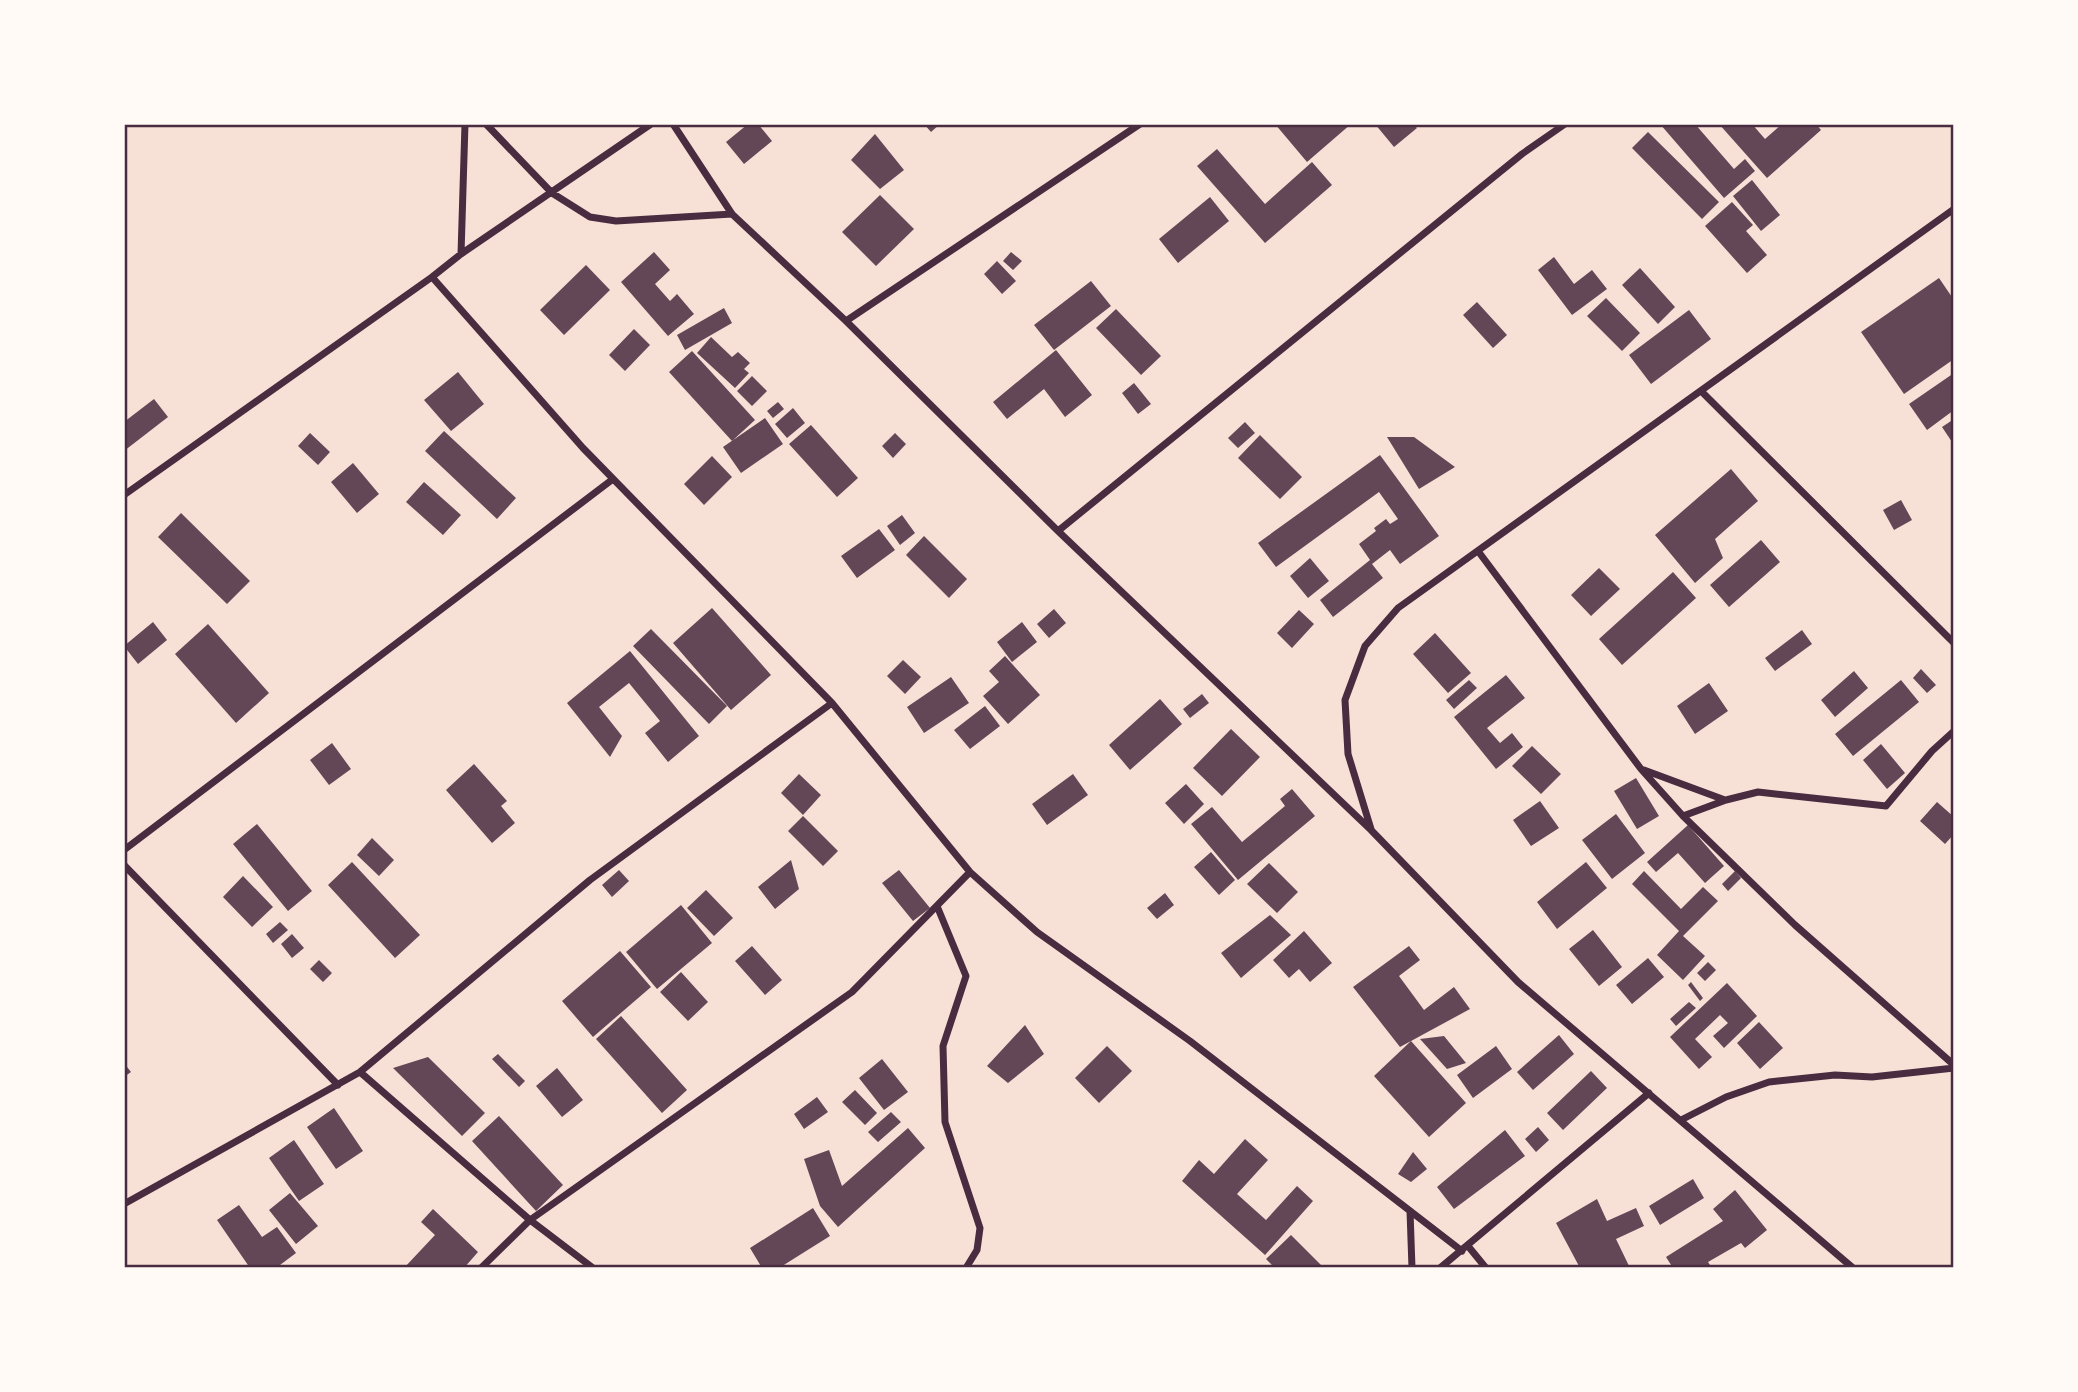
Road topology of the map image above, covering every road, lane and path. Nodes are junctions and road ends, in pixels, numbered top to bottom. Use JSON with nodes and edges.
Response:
{"nodes":[{"id":1,"x":465,"y":124,"type":"edge"},
{"id":2,"x":486,"y":124,"type":"edge"},
{"id":3,"x":651,"y":124,"type":"edge"},
{"id":4,"x":673,"y":124,"type":"edge"},
{"id":5,"x":1140,"y":124,"type":"edge"},
{"id":6,"x":1565,"y":124,"type":"edge"},
{"id":7,"x":552,"y":193,"type":"junction"},
{"id":8,"x":1954,"y":209,"type":"edge"},
{"id":9,"x":732,"y":214,"type":"junction"},
{"id":10,"x":461,"y":254,"type":"junction"},
{"id":11,"x":432,"y":277,"type":"junction"},
{"id":12,"x":846,"y":321,"type":"junction"},
{"id":13,"x":1701,"y":391,"type":"junction"},
{"id":14,"x":613,"y":479,"type":"junction"},
{"id":15,"x":124,"y":495,"type":"edge"},
{"id":16,"x":1058,"y":531,"type":"junction"},
{"id":17,"x":1478,"y":551,"type":"junction"},
{"id":18,"x":1954,"y":643,"type":"edge"},
{"id":19,"x":832,"y":703,"type":"junction"},
{"id":20,"x":1954,"y":732,"type":"edge"},
{"id":21,"x":1642,"y":769,"type":"junction"},
{"id":22,"x":1726,"y":800,"type":"junction"},
{"id":23,"x":1683,"y":816,"type":"junction"},
{"id":24,"x":1371,"y":830,"type":"junction"},
{"id":25,"x":124,"y":850,"type":"edge"},
{"id":26,"x":124,"y":865,"type":"edge"},
{"id":27,"x":970,"y":872,"type":"junction"},
{"id":28,"x":937,"y":906,"type":"junction"},
{"id":29,"x":1954,"y":1067,"type":"edge"},
{"id":30,"x":360,"y":1072,"type":"junction"},
{"id":31,"x":338,"y":1085,"type":"junction"},
{"id":32,"x":1649,"y":1093,"type":"junction"},
{"id":33,"x":1681,"y":1120,"type":"junction"},
{"id":34,"x":124,"y":1205,"type":"edge"},
{"id":35,"x":1410,"y":1211,"type":"junction"},
{"id":36,"x":530,"y":1220,"type":"junction"},
{"id":37,"x":1465,"y":1249,"type":"junction"},
{"id":38,"x":481,"y":1268,"type":"edge"},
{"id":39,"x":593,"y":1268,"type":"edge"},
{"id":40,"x":966,"y":1268,"type":"edge"},
{"id":41,"x":1412,"y":1268,"type":"edge"},
{"id":42,"x":1440,"y":1268,"type":"edge"},
{"id":43,"x":1486,"y":1268,"type":"edge"},
{"id":44,"x":1853,"y":1268,"type":"edge"}],
"edges":[{"from":1,"to":10,"type":"street"},
{"from":2,"to":7,"type":"street"},
{"from":3,"to":7,"type":"street"},
{"from":4,"to":9,"type":"street"},
{"from":5,"to":12,"type":"street"},
{"from":6,"to":16,"type":"street"},
{"from":7,"to":9,"type":"street"},
{"from":7,"to":10,"type":"street"},
{"from":8,"to":13,"type":"street"},
{"from":9,"to":12,"type":"street"},
{"from":10,"to":11,"type":"street"},
{"from":11,"to":14,"type":"street"},
{"from":11,"to":15,"type":"street"},
{"from":12,"to":16,"type":"street"},
{"from":13,"to":17,"type":"street"},
{"from":13,"to":18,"type":"street"},
{"from":14,"to":19,"type":"street"},
{"from":14,"to":25,"type":"street"},
{"from":16,"to":24,"type":"street"},
{"from":17,"to":21,"type":"street"},
{"from":17,"to":24,"type":"street"},
{"from":19,"to":27,"type":"street"},
{"from":19,"to":30,"type":"street"},
{"from":20,"to":22,"type":"street"},
{"from":21,"to":22,"type":"street"},
{"from":21,"to":23,"type":"street"},
{"from":22,"to":23,"type":"street"},
{"from":23,"to":29,"type":"street"},
{"from":24,"to":32,"type":"street"},
{"from":26,"to":31,"type":"street"},
{"from":27,"to":28,"type":"street"},
{"from":27,"to":35,"type":"street"},
{"from":28,"to":36,"type":"street"},
{"from":28,"to":40,"type":"street"},
{"from":29,"to":33,"type":"street"},
{"from":30,"to":31,"type":"street"},
{"from":30,"to":36,"type":"street"},
{"from":31,"to":34,"type":"street"},
{"from":32,"to":33,"type":"street"},
{"from":32,"to":37,"type":"street"},
{"from":33,"to":44,"type":"street"},
{"from":35,"to":37,"type":"street"},
{"from":35,"to":41,"type":"street"},
{"from":36,"to":38,"type":"street"},
{"from":36,"to":39,"type":"street"},
{"from":37,"to":42,"type":"street"},
{"from":37,"to":43,"type":"street"}]}
